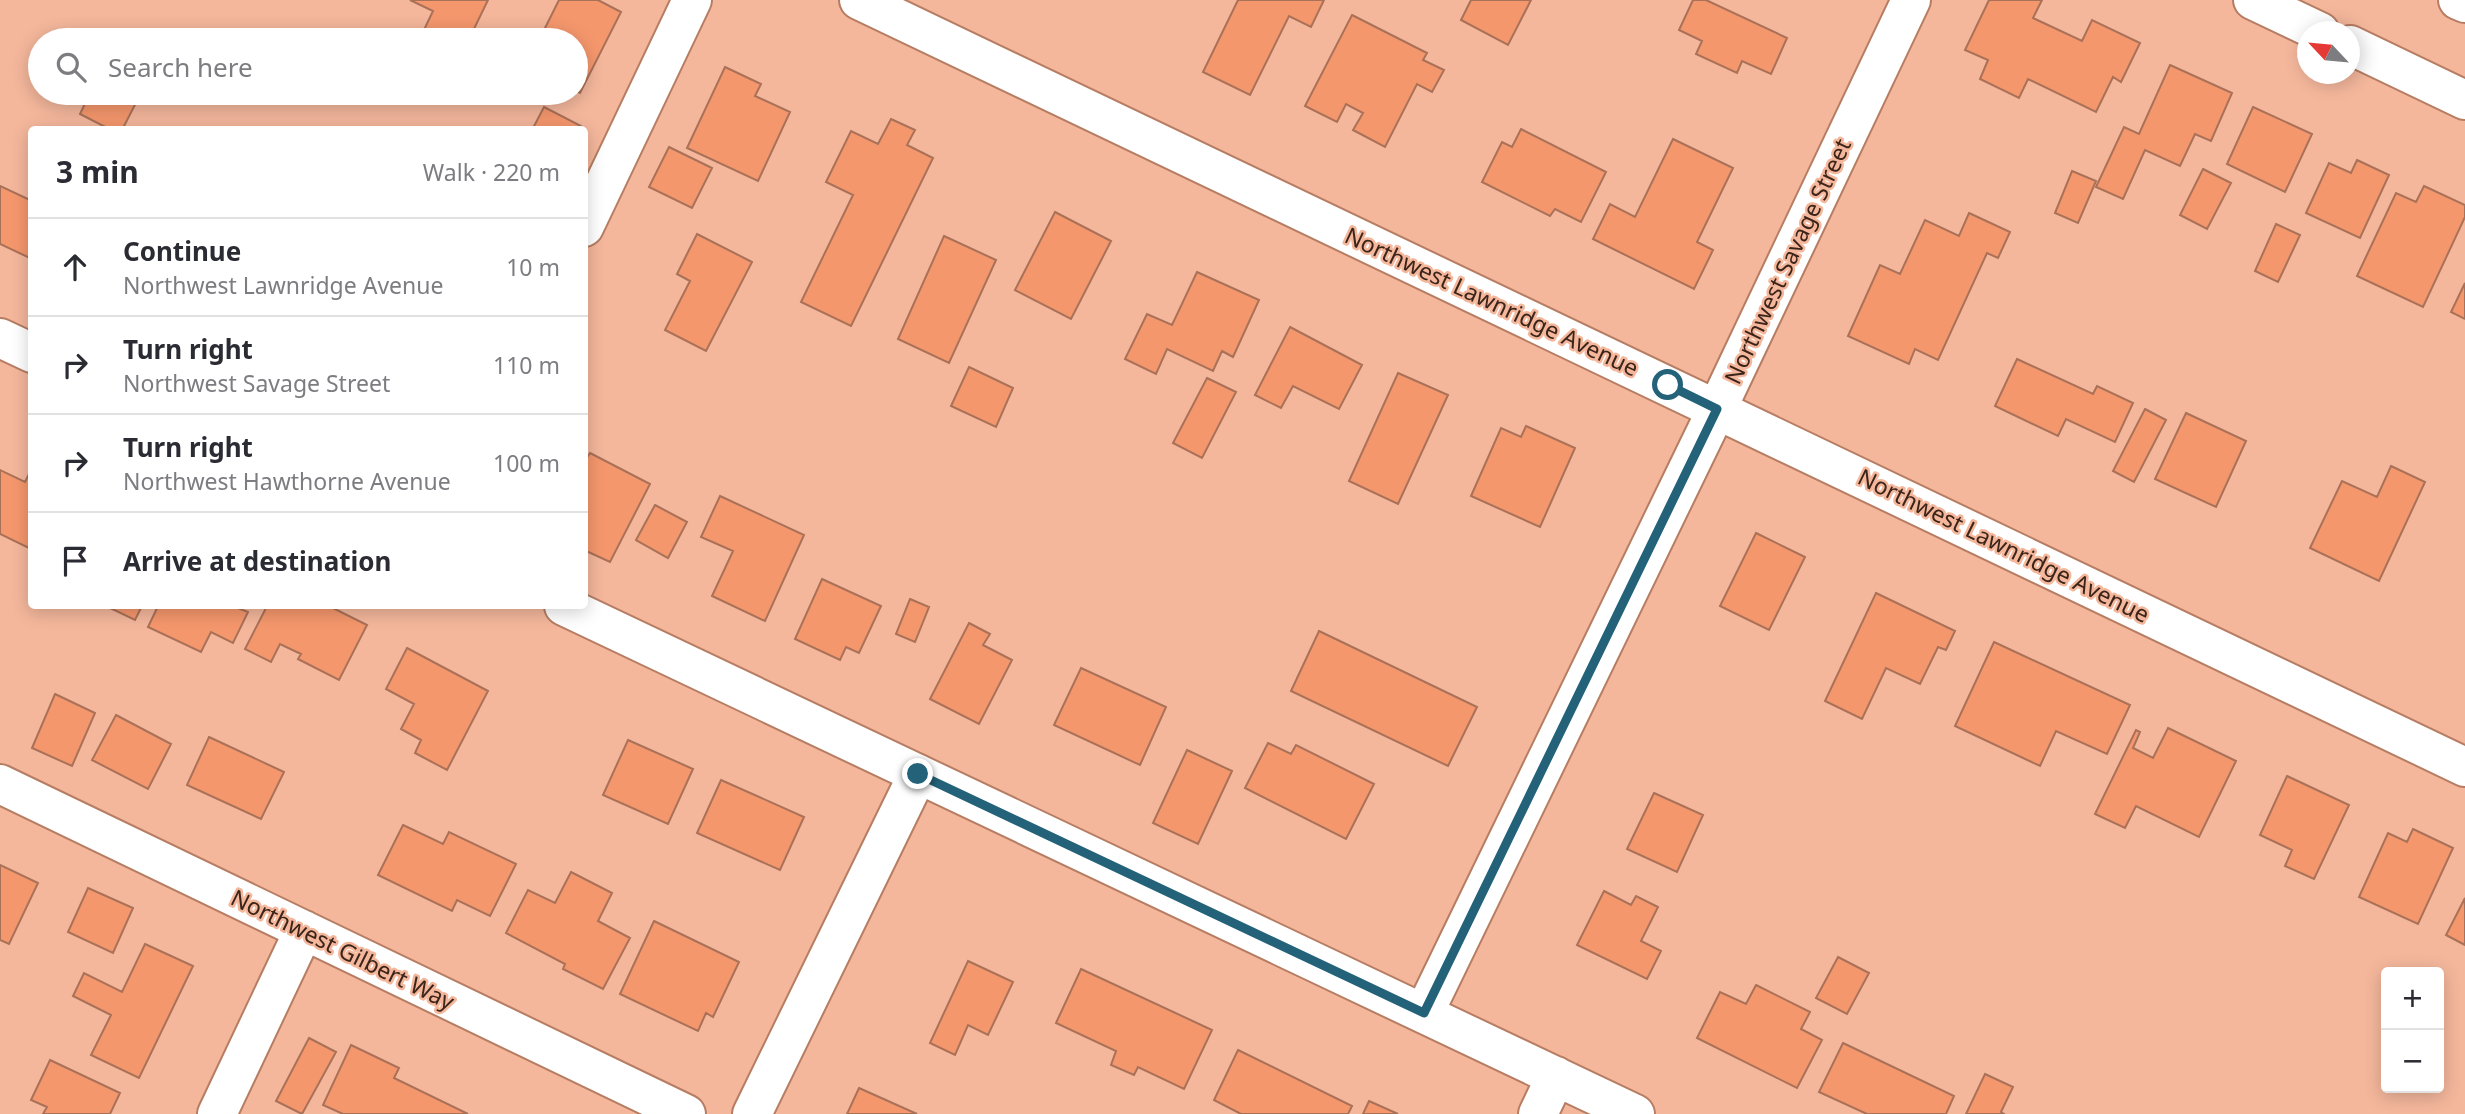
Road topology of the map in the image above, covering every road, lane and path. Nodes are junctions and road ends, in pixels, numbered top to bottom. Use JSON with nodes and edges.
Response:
{"nodes":[{"id":1,"x":692,"y":0,"type":"edge"},
{"id":2,"x":859,"y":0,"type":"edge"},
{"id":3,"x":1911,"y":0,"type":"edge"},
{"id":4,"x":2253,"y":0,"type":"edge"},
{"id":5,"x":2458,"y":0,"type":"edge"},
{"id":6,"x":2465,"y":3,"type":"edge"},
{"id":7,"x":2297,"y":21,"type":"edge"},
{"id":8,"x":2360,"y":51,"type":"edge"},
{"id":9,"x":2465,"y":100,"type":"edge"},
{"id":10,"x":588,"y":219,"type":"edge"},
{"id":11,"x":0,"y":338,"type":"edge"},
{"id":12,"x":28,"y":351,"type":"edge"},
{"id":13,"x":1717,"y":409,"type":"junction"},
{"id":14,"x":570,"y":609,"type":"edge"},
{"id":15,"x":2465,"y":767,"type":"edge"},
{"id":16,"x":918,"y":774,"type":"junction"},
{"id":17,"x":0,"y":784,"type":"edge"},
{"id":18,"x":304,"y":930,"type":"junction"},
{"id":19,"x":1424,"y":1013,"type":"junction"},
{"id":20,"x":1556,"y":1076,"type":"junction"},
{"id":21,"x":218,"y":1114,"type":"edge"},
{"id":22,"x":686,"y":1114,"type":"edge"},
{"id":23,"x":752,"y":1114,"type":"edge"},
{"id":24,"x":1538,"y":1114,"type":"edge"},
{"id":25,"x":1635,"y":1114,"type":"edge"}],
"edges":[{"from":1,"to":10,"type":"street"},
{"from":2,"to":13,"type":"street","name":"Northwest Lawnridge Avenue"},
{"from":3,"to":13,"type":"street","name":"Northwest Savage Street"},
{"from":4,"to":7,"type":"street"},
{"from":5,"to":6,"type":"street"},
{"from":8,"to":9,"type":"street"},
{"from":11,"to":12,"type":"street"},
{"from":13,"to":15,"type":"street","name":"Northwest Lawnridge Avenue"},
{"from":13,"to":19,"type":"street","name":"Northwest Savage Street"},
{"from":14,"to":16,"type":"street"},
{"from":16,"to":19,"type":"street"},
{"from":16,"to":23,"type":"street"},
{"from":17,"to":18,"type":"street","name":"Northwest Gilbert Way"},
{"from":18,"to":21,"type":"street"},
{"from":18,"to":22,"type":"street","name":"Northwest Gilbert Way"},
{"from":19,"to":20,"type":"street"},
{"from":20,"to":24,"type":"street"},
{"from":20,"to":25,"type":"street"}]}
